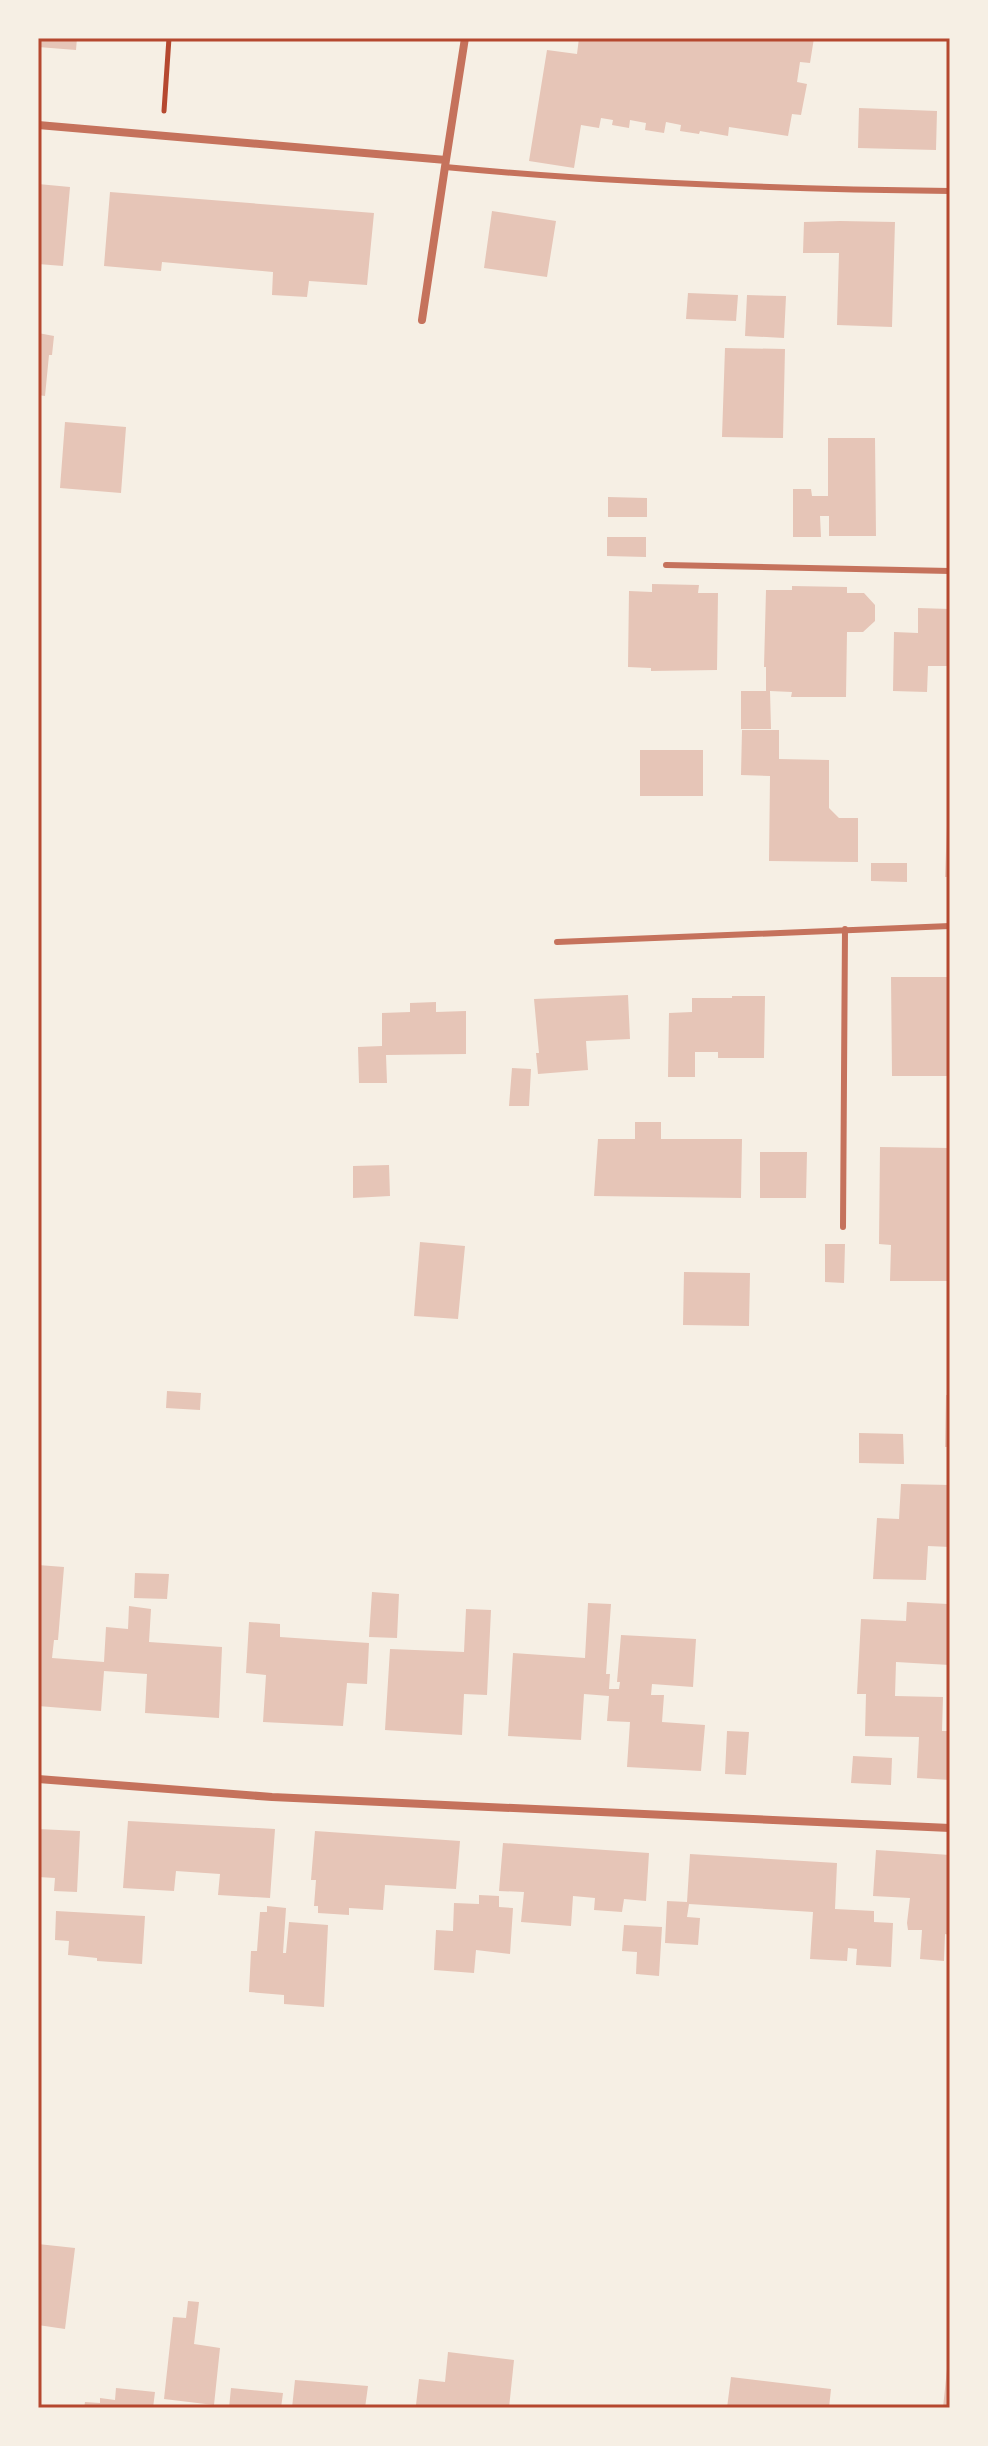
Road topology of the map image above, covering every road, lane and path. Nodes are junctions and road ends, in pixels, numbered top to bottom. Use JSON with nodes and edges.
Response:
{"nodes":[{"id":1,"x":169,"y":38,"type":"edge"},
{"id":2,"x":465,"y":38,"type":"edge"},
{"id":3,"x":38,"y":125,"type":"edge"},
{"id":4,"x":162,"y":136,"type":"junction"},
{"id":5,"x":445,"y":164,"type":"junction"},
{"id":6,"x":950,"y":191,"type":"edge"},
{"id":7,"x":422,"y":320,"type":"dead end"},
{"id":8,"x":666,"y":565,"type":"dead end"},
{"id":9,"x":950,"y":571,"type":"edge"},
{"id":10,"x":950,"y":926,"type":"edge"},
{"id":11,"x":845,"y":929,"type":"junction"},
{"id":12,"x":557,"y":942,"type":"dead end"},
{"id":13,"x":843,"y":1227,"type":"dead end"},
{"id":14,"x":38,"y":1779,"type":"edge"},
{"id":15,"x":950,"y":1828,"type":"edge"}],
"edges":[{"from":1,"to":4,"type":"path"},
{"from":2,"to":5,"type":"street"},
{"from":3,"to":4,"type":"street"},
{"from":4,"to":5,"type":"street"},
{"from":5,"to":6,"type":"lane"},
{"from":5,"to":7,"type":"street"},
{"from":8,"to":9,"type":"lane"},
{"from":10,"to":11,"type":"lane"},
{"from":11,"to":12,"type":"lane"},
{"from":11,"to":13,"type":"lane"},
{"from":14,"to":15,"type":"street"}]}
